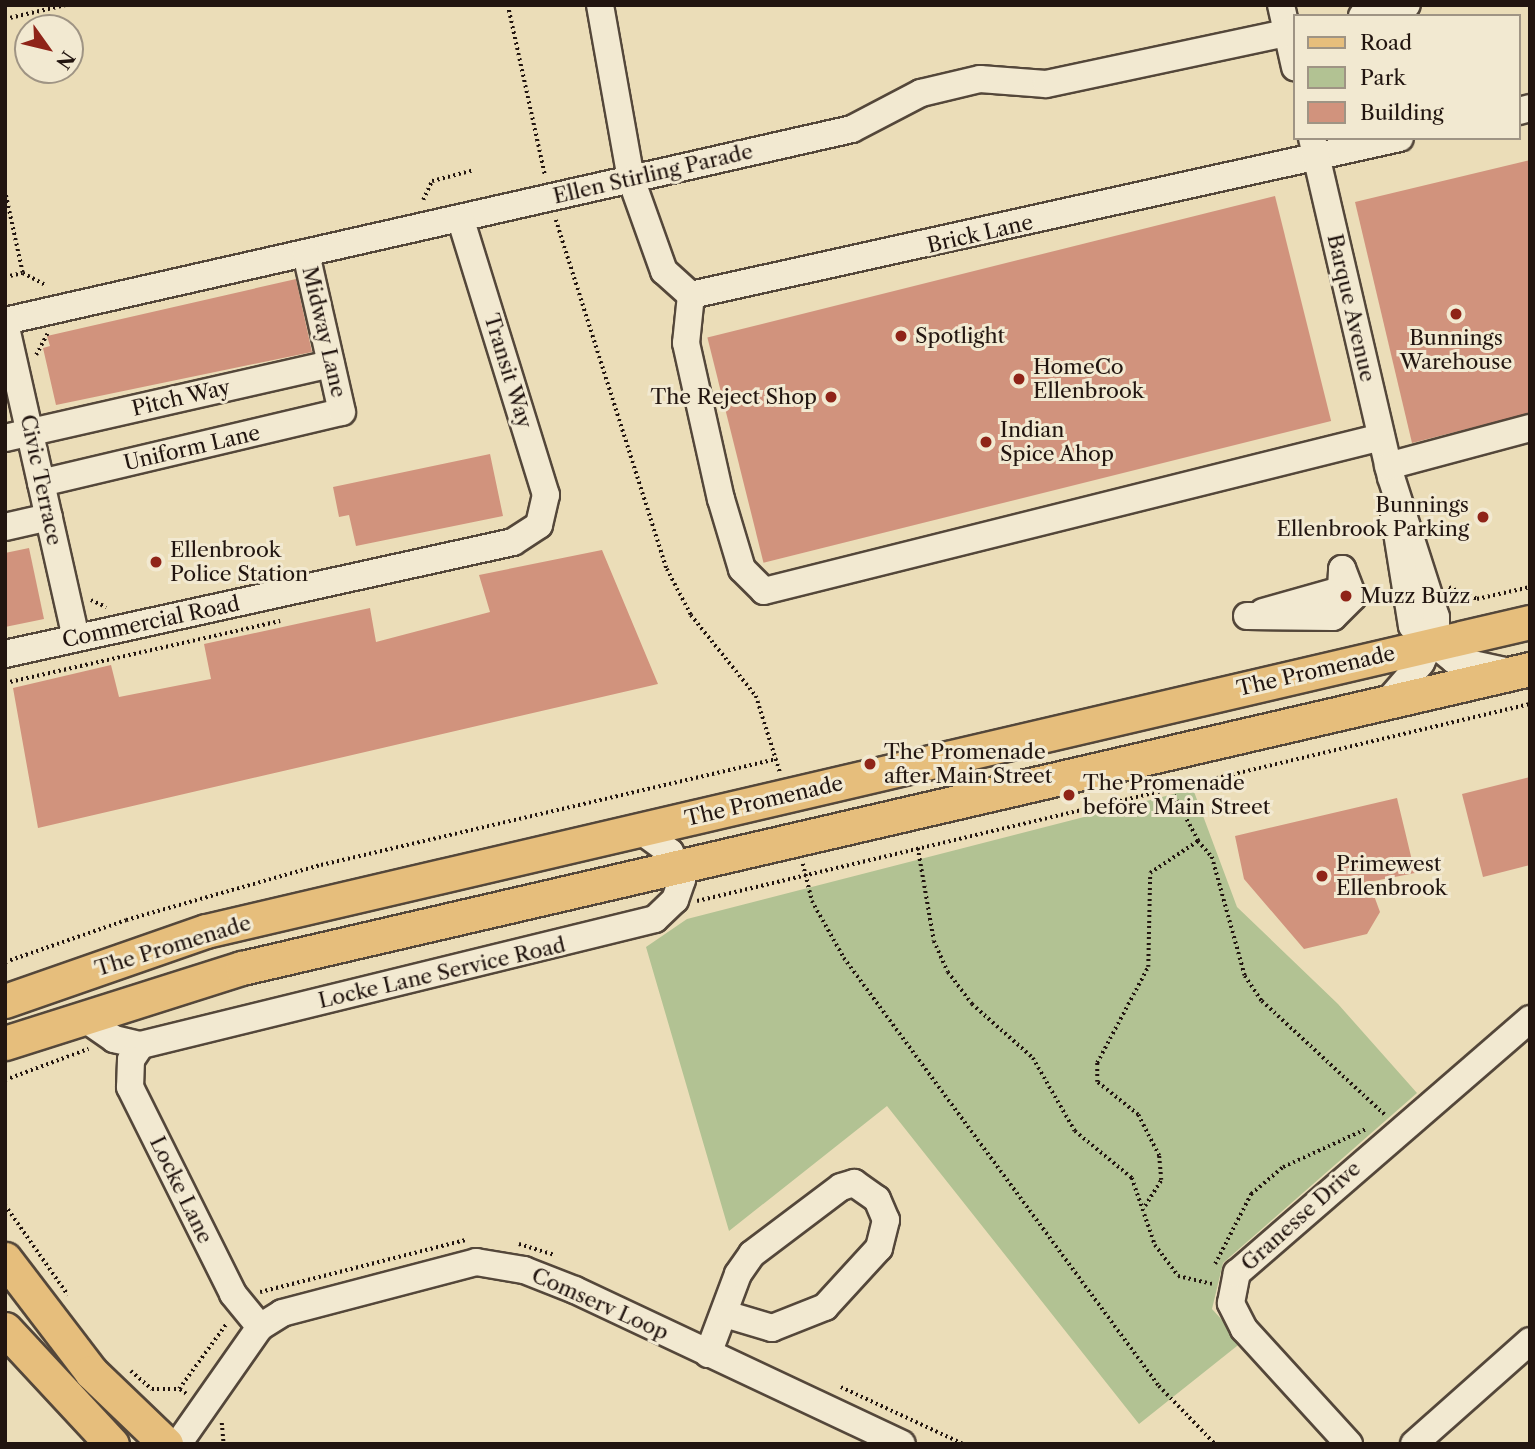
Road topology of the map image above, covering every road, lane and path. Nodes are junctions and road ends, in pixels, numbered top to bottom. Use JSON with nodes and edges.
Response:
{"nodes":[{"id":1,"x":65,"y":5,"type":"edge"},
{"id":2,"x":508,"y":5,"type":"edge"},
{"id":3,"x":600,"y":5,"type":"edge"},
{"id":4,"x":1281,"y":5,"type":"edge"},
{"id":5,"x":1400,"y":6,"type":"edge"},
{"id":6,"x":1370,"y":14,"type":"edge"},
{"id":7,"x":5,"y":19,"type":"edge"},
{"id":8,"x":1291,"y":32,"type":"edge"},
{"id":9,"x":1294,"y":58,"type":"edge"},
{"id":10,"x":1383,"y":140,"type":"edge"},
{"id":11,"x":1314,"y":148,"type":"edge"},
{"id":12,"x":474,"y":170,"type":"dead end"},
{"id":13,"x":631,"y":179,"type":"junction"},
{"id":14,"x":5,"y":190,"type":"edge"},
{"id":15,"x":550,"y":197,"type":"junction"},
{"id":16,"x":411,"y":203,"type":"dead end"},
{"id":17,"x":460,"y":218,"type":"junction"},
{"id":18,"x":306,"y":253,"type":"junction"},
{"id":19,"x":23,"y":273,"type":"junction"},
{"id":20,"x":5,"y":277,"type":"edge"},
{"id":21,"x":58,"y":284,"type":"dead end"},
{"id":22,"x":691,"y":295,"type":"junction"},
{"id":23,"x":46,"y":299,"type":"junction"},
{"id":24,"x":5,"y":322,"type":"edge"},
{"id":25,"x":331,"y":364,"type":"junction"},
{"id":26,"x":38,"y":366,"type":"dead end"},
{"id":27,"x":342,"y":412,"type":"joint"},
{"id":28,"x":1530,"y":428,"type":"edge"},
{"id":29,"x":18,"y":435,"type":"edge"},
{"id":30,"x":1381,"y":437,"type":"junction"},
{"id":31,"x":1389,"y":472,"type":"junction"},
{"id":32,"x":41,"y":483,"type":"junction"},
{"id":33,"x":49,"y":517,"type":"junction"},
{"id":34,"x":539,"y":526,"type":"joint"},
{"id":35,"x":5,"y":527,"type":"edge"},
{"id":36,"x":85,"y":585,"type":"dead end"},
{"id":37,"x":1530,"y":587,"type":"edge"},
{"id":38,"x":1429,"y":590,"type":"junction"},
{"id":39,"x":108,"y":608,"type":"dead end"},
{"id":40,"x":280,"y":621,"type":"dead end"},
{"id":41,"x":1530,"y":622,"type":"edge"},
{"id":42,"x":76,"y":638,"type":"junction"},
{"id":43,"x":1431,"y":645,"type":"junction"},
{"id":44,"x":5,"y":654,"type":"edge"},
{"id":45,"x":1522,"y":670,"type":"edge"},
{"id":46,"x":5,"y":683,"type":"edge"},
{"id":47,"x":1388,"y":701,"type":"junction"},
{"id":48,"x":1530,"y":704,"type":"edge"},
{"id":49,"x":777,"y":759,"type":"junction"},
{"id":50,"x":1170,"y":789,"type":"junction"},
{"id":51,"x":786,"y":796,"type":"junction"},
{"id":52,"x":640,"y":830,"type":"junction"},
{"id":53,"x":796,"y":837,"type":"junction"},
{"id":54,"x":1198,"y":841,"type":"junction"},
{"id":55,"x":918,"y":848,"type":"junction"},
{"id":56,"x":679,"y":864,"type":"junction"},
{"id":57,"x":806,"y":875,"type":"junction"},
{"id":58,"x":666,"y":908,"type":"junction"},
{"id":59,"x":5,"y":962,"type":"edge"},
{"id":60,"x":5,"y":1001,"type":"edge"},
{"id":61,"x":84,"y":1017,"type":"junction"},
{"id":62,"x":1530,"y":1019,"type":"edge"},
{"id":63,"x":114,"y":1039,"type":"junction"},
{"id":64,"x":5,"y":1043,"type":"edge"},
{"id":65,"x":141,"y":1045,"type":"junction"},
{"id":66,"x":5,"y":1080,"type":"edge"},
{"id":67,"x":1385,"y":1115,"type":"dead end"},
{"id":68,"x":5,"y":1205,"type":"edge"},
{"id":69,"x":1145,"y":1206,"type":"junction"},
{"id":70,"x":480,"y":1241,"type":"dead end"},
{"id":71,"x":506,"y":1243,"type":"dead end"},
{"id":72,"x":557,"y":1256,"type":"dead end"},
{"id":73,"x":5,"y":1259,"type":"edge"},
{"id":74,"x":1212,"y":1284,"type":"dead end"},
{"id":75,"x":75,"y":1304,"type":"dead end"},
{"id":76,"x":241,"y":1305,"type":"junction"},
{"id":77,"x":725,"y":1314,"type":"junction"},
{"id":78,"x":260,"y":1327,"type":"junction"},
{"id":79,"x":5,"y":1329,"type":"edge"},
{"id":80,"x":1530,"y":1341,"type":"edge"},
{"id":81,"x":708,"y":1354,"type":"junction"},
{"id":82,"x":124,"y":1365,"type":"dead end"},
{"id":83,"x":828,"y":1381,"type":"dead end"},
{"id":84,"x":179,"y":1389,"type":"junction"},
{"id":85,"x":203,"y":1407,"type":"junction"},
{"id":86,"x":112,"y":1444,"type":"edge"},
{"id":87,"x":166,"y":1444,"type":"edge"},
{"id":88,"x":178,"y":1444,"type":"edge"},
{"id":89,"x":225,"y":1444,"type":"edge"},
{"id":90,"x":902,"y":1444,"type":"edge"},
{"id":91,"x":963,"y":1444,"type":"edge"},
{"id":92,"x":1215,"y":1444,"type":"edge"},
{"id":93,"x":1349,"y":1444,"type":"edge"},
{"id":94,"x":1414,"y":1444,"type":"edge"}],
"edges":[{"from":1,"to":7,"type":"path"},
{"from":2,"to":15,"type":"path"},
{"from":3,"to":13,"type":"street"},
{"from":4,"to":8,"type":"street"},
{"from":5,"to":6,"type":"street"},
{"from":8,"to":9,"type":"street"},
{"from":8,"to":13,"type":"street","name":"Ellen Stirling Parade"},
{"from":10,"to":11,"type":"street","name":"Brick Lane"},
{"from":11,"to":22,"type":"street","name":"Brick Lane"},
{"from":11,"to":30,"type":"street","name":"Barque Avenue"},
{"from":12,"to":16,"type":"path"},
{"from":13,"to":15,"type":"street","name":"Ellen Stirling Parade"},
{"from":13,"to":22,"type":"street"},
{"from":14,"to":19,"type":"path"},
{"from":15,"to":17,"type":"street","name":"Ellen Stirling Parade"},
{"from":15,"to":49,"type":"path"},
{"from":17,"to":18,"type":"street","name":"Ellen Stirling Parade"},
{"from":17,"to":34,"type":"street","name":"Transit Way"},
{"from":18,"to":23,"type":"street","name":"Ellen Stirling Parade"},
{"from":18,"to":25,"type":"street","name":"Midway Lane"},
{"from":19,"to":20,"type":"path"},
{"from":19,"to":23,"type":"path"},
{"from":21,"to":23,"type":"path"},
{"from":22,"to":30,"type":"street"},
{"from":23,"to":24,"type":"street","name":"Ellen Stirling Parade"},
{"from":23,"to":26,"type":"path"},
{"from":24,"to":29,"type":"street","name":"Civic Terrace"},
{"from":25,"to":27,"type":"street","name":"Midway Lane"},
{"from":25,"to":29,"type":"street","name":"Pitch Way"},
{"from":27,"to":32,"type":"street","name":"Uniform Lane"},
{"from":28,"to":31,"type":"street"},
{"from":29,"to":32,"type":"street","name":"Civic Terrace"},
{"from":30,"to":31,"type":"street","name":"Barque Avenue"},
{"from":31,"to":38,"type":"street","name":"Barque Avenue"},
{"from":31,"to":43,"type":"street","name":"Barque Avenue"},
{"from":32,"to":33,"type":"street","name":"Civic Terrace"},
{"from":33,"to":35,"type":"street"},
{"from":33,"to":42,"type":"street","name":"Civic Terrace"},
{"from":34,"to":42,"type":"street","name":"Commercial Road"},
{"from":36,"to":39,"type":"path"},
{"from":37,"to":38,"type":"path"},
{"from":38,"to":43,"type":"street","name":"Barque Avenue"},
{"from":40,"to":46,"type":"path"},
{"from":41,"to":43,"type":"main road","name":"The Promenade"},
{"from":42,"to":44,"type":"street","name":"Commercial Road"},
{"from":43,"to":45,"type":"street","name":"Barque Avenue"},
{"from":43,"to":47,"type":"street"},
{"from":43,"to":51,"type":"main road","name":"The Promenade"},
{"from":45,"to":47,"type":"main road","name":"The Promenade"},
{"from":47,"to":53,"type":"main road","name":"The Promenade"},
{"from":48,"to":50,"type":"path"},
{"from":49,"to":51,"type":"path"},
{"from":49,"to":59,"type":"path"},
{"from":50,"to":54,"type":"path"},
{"from":50,"to":55,"type":"path"},
{"from":51,"to":52,"type":"main road","name":"The Promenade"},
{"from":52,"to":56,"type":"street"},
{"from":52,"to":60,"type":"main road","name":"The Promenade"},
{"from":53,"to":56,"type":"main road","name":"The Promenade"},
{"from":53,"to":57,"type":"path"},
{"from":54,"to":67,"type":"path"},
{"from":54,"to":69,"type":"path"},
{"from":55,"to":57,"type":"path"},
{"from":55,"to":69,"type":"path"},
{"from":56,"to":58,"type":"street"},
{"from":56,"to":61,"type":"main road","name":"The Promenade"},
{"from":57,"to":58,"type":"path"},
{"from":57,"to":92,"type":"path"},
{"from":58,"to":65,"type":"street","name":"Locke Lane Service Road"},
{"from":61,"to":63,"type":"street"},
{"from":61,"to":64,"type":"main road","name":"The Promenade"},
{"from":62,"to":93,"type":"street","name":"Granesse Drive"},
{"from":63,"to":65,"type":"street","name":"Locke Lane Service Road"},
{"from":63,"to":66,"type":"path"},
{"from":65,"to":76,"type":"street","name":"Locke Lane"},
{"from":68,"to":75,"type":"path"},
{"from":69,"to":74,"type":"path"},
{"from":70,"to":76,"type":"path"},
{"from":71,"to":72,"type":"path"},
{"from":73,"to":87,"type":"main road"},
{"from":76,"to":78,"type":"street","name":"Locke Lane"},
{"from":76,"to":84,"type":"path"},
{"from":77,"to":77,"type":"street"},
{"from":77,"to":81,"type":"street"},
{"from":78,"to":81,"type":"street","name":"Comserv Loop"},
{"from":78,"to":85,"type":"street","name":"Comserv Loop"},
{"from":79,"to":86,"type":"main road"},
{"from":80,"to":94,"type":"street"},
{"from":81,"to":90,"type":"street","name":"Comserv Loop"},
{"from":82,"to":84,"type":"path"},
{"from":83,"to":91,"type":"path"},
{"from":84,"to":85,"type":"path"},
{"from":85,"to":88,"type":"street","name":"Comserv Loop"},
{"from":85,"to":89,"type":"path"}]}
